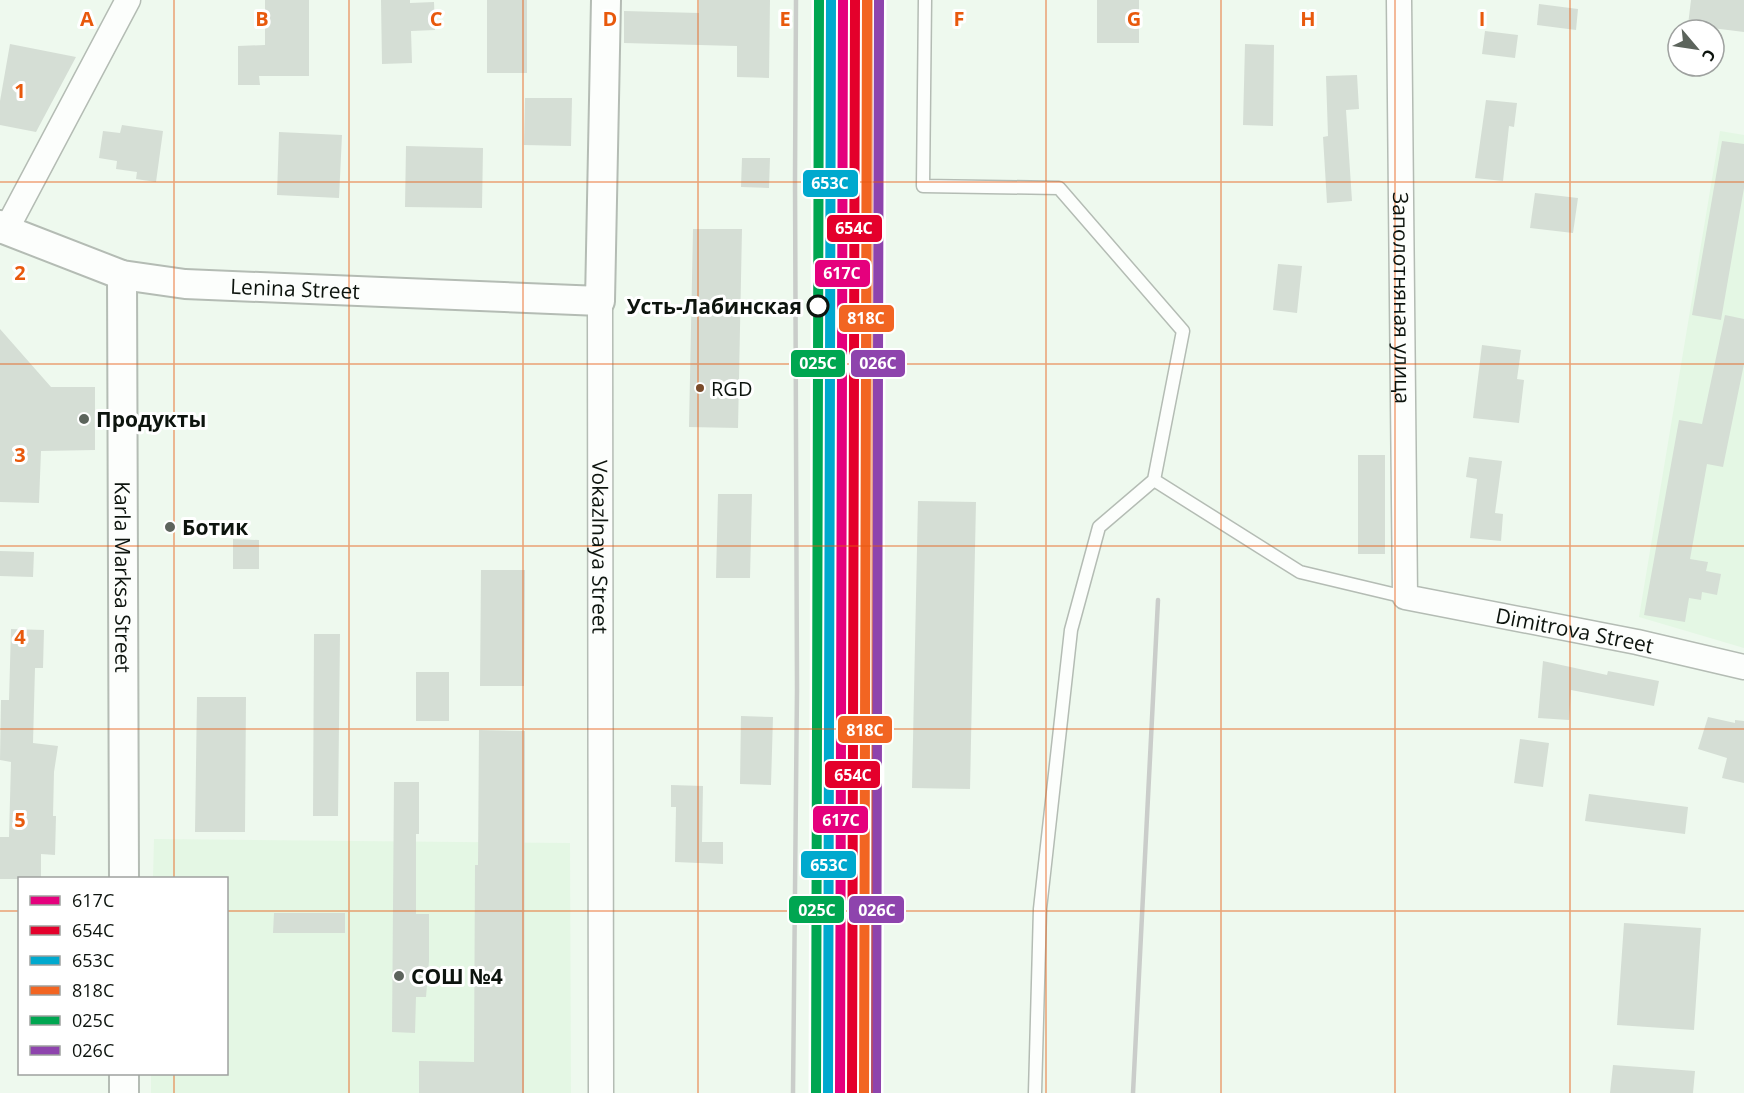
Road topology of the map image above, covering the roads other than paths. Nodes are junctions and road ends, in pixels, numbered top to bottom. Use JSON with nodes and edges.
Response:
{"nodes":[{"id":1,"x":128,"y":0,"type":"edge"},
{"id":2,"x":606,"y":0,"type":"edge"},
{"id":3,"x":925,"y":0,"type":"edge"},
{"id":4,"x":1399,"y":0,"type":"edge"},
{"id":5,"x":3,"y":228,"type":"edge"},
{"id":6,"x":122,"y":275,"type":"junction"},
{"id":7,"x":600,"y":301,"type":"junction"},
{"id":8,"x":1154,"y":480,"type":"junction"},
{"id":9,"x":1405,"y":597,"type":"junction"},
{"id":10,"x":1744,"y":667,"type":"edge"},
{"id":11,"x":124,"y":877,"type":"edge"},
{"id":12,"x":124,"y":1075,"type":"edge"},
{"id":13,"x":124,"y":1093,"type":"edge"},
{"id":14,"x":601,"y":1093,"type":"edge"},
{"id":15,"x":1035,"y":1093,"type":"edge"}],
"edges":[{"from":1,"to":5,"type":"street"},
{"from":2,"to":7,"type":"street","name":"Vokazlnaya Street"},
{"from":3,"to":8,"type":"lane"},
{"from":4,"to":9,"type":"street","name":"Заполотняная улица"},
{"from":5,"to":6,"type":"street","name":"Lenina Street"},
{"from":6,"to":7,"type":"street","name":"Lenina Street"},
{"from":6,"to":11,"type":"street","name":"Karla Marksa Street"},
{"from":7,"to":14,"type":"street","name":"Vokazlnaya Street"},
{"from":8,"to":9,"type":"lane"},
{"from":8,"to":15,"type":"lane"},
{"from":9,"to":10,"type":"street","name":"Dimitrova Street"},
{"from":12,"to":13,"type":"street"}]}
